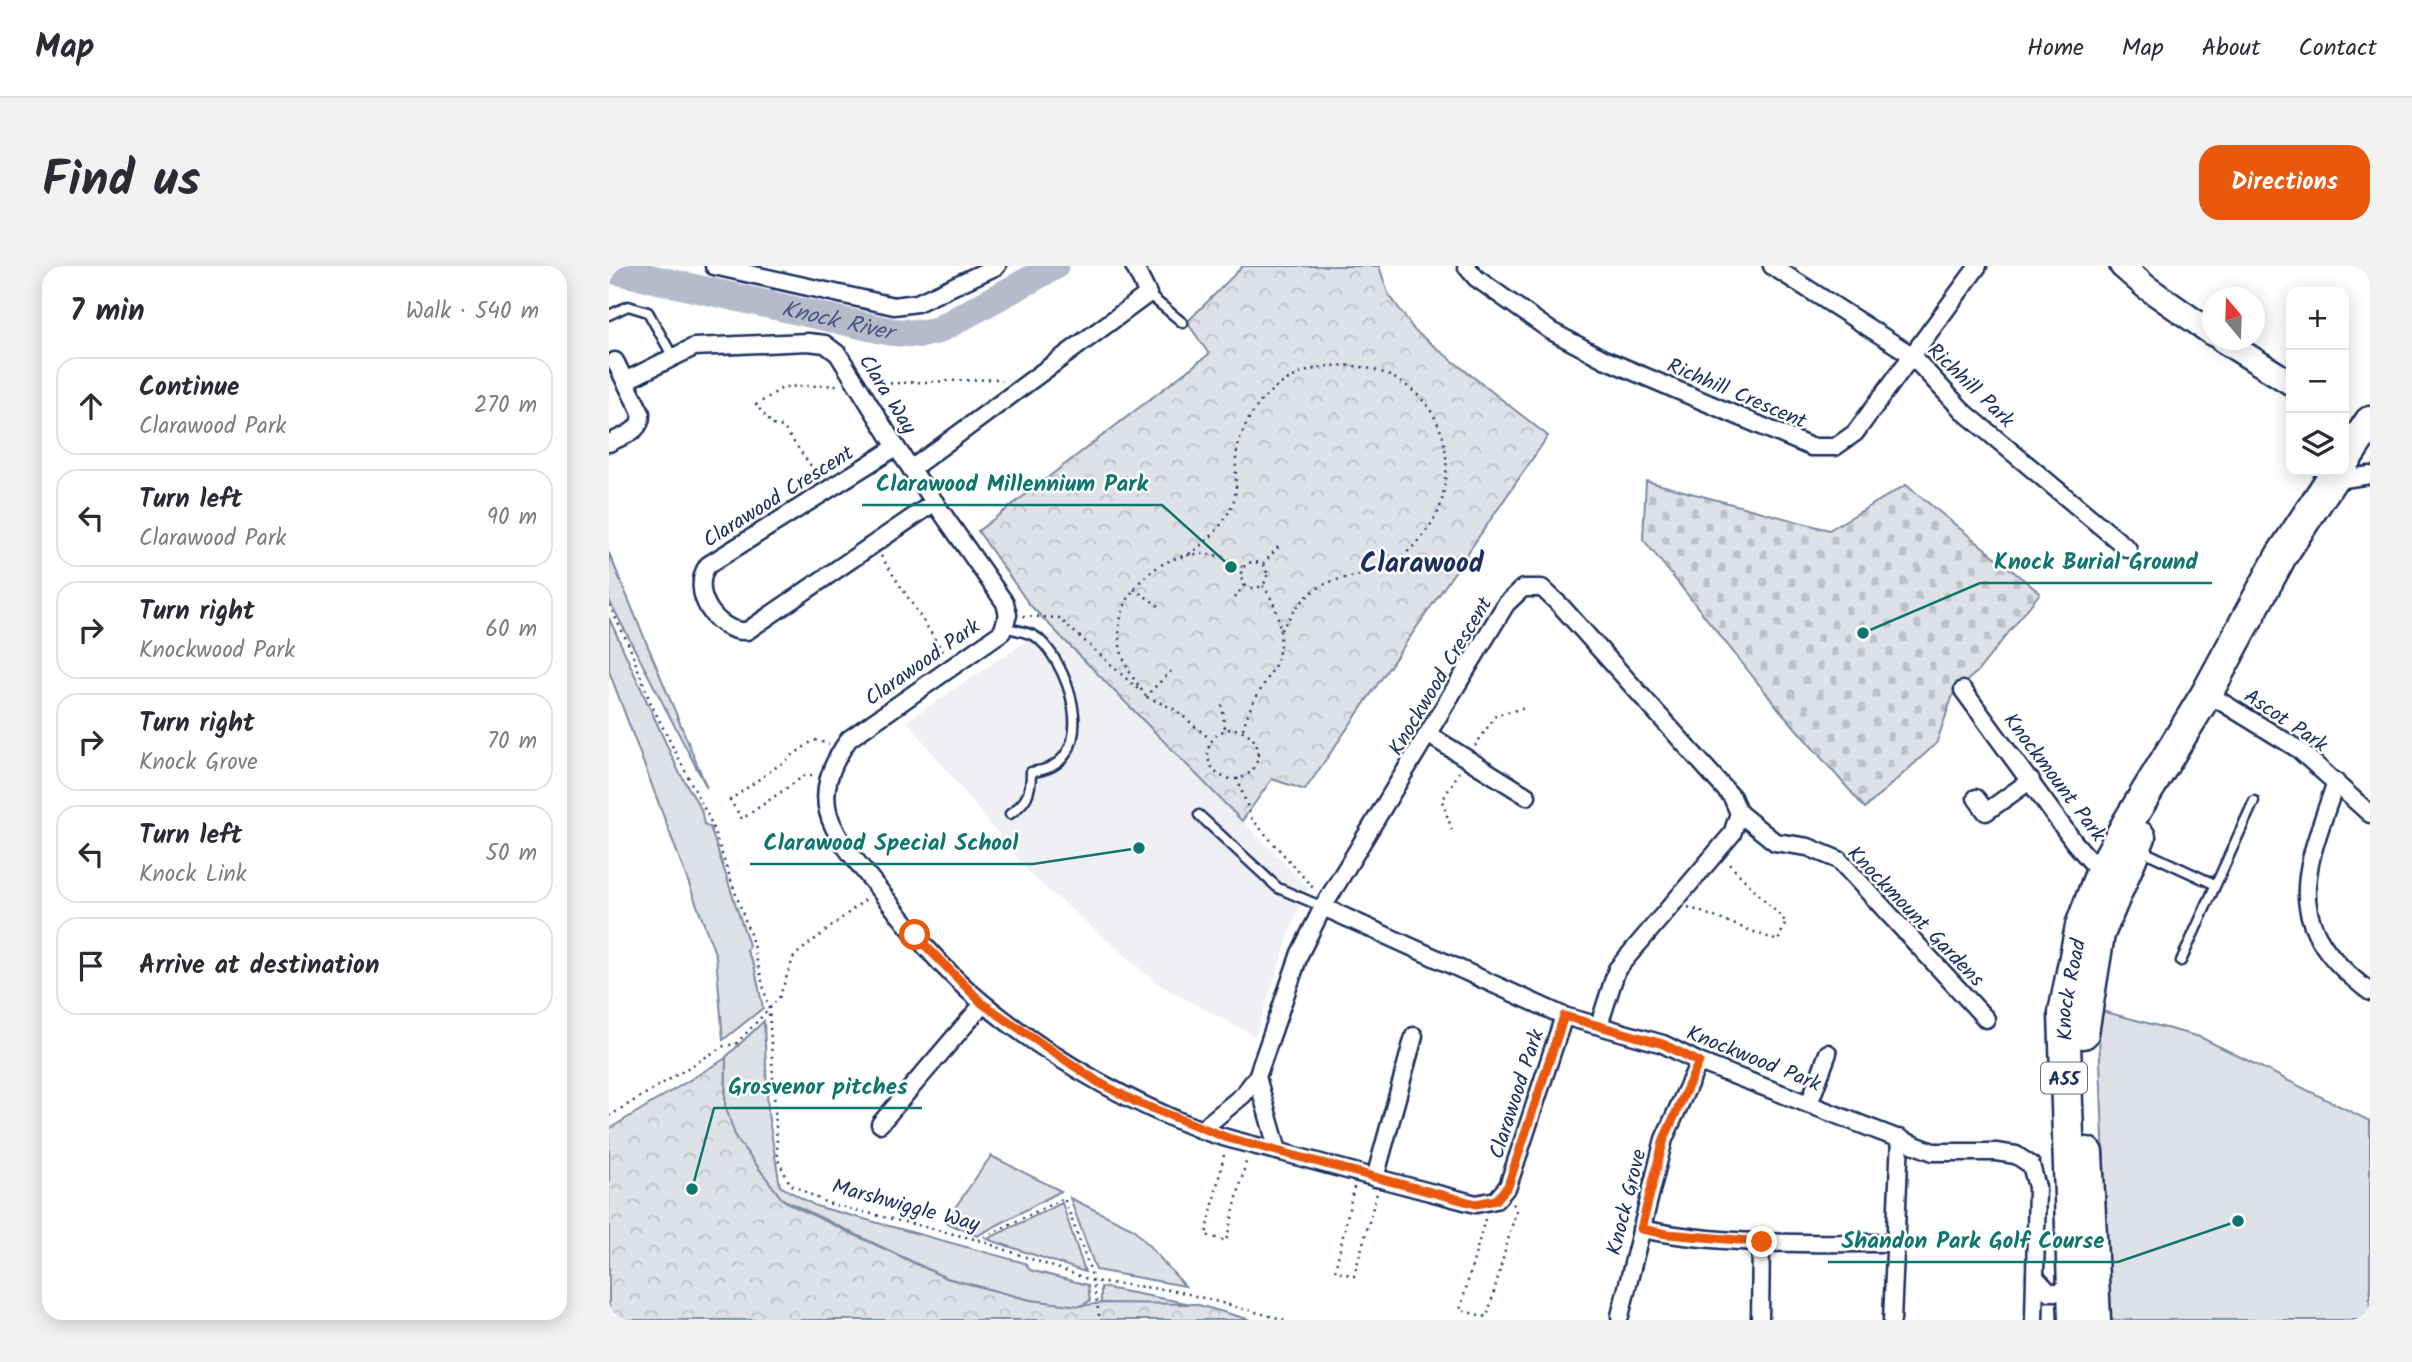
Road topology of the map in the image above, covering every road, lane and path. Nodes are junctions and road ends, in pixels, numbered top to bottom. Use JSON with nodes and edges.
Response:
{"nodes":[{"id":1,"x":714,"y":266,"type":"edge"},
{"id":2,"x":997,"y":266,"type":"edge"},
{"id":3,"x":1134,"y":266,"type":"edge"},
{"id":4,"x":1466,"y":266,"type":"edge"},
{"id":5,"x":1772,"y":266,"type":"edge"},
{"id":6,"x":1978,"y":266,"type":"edge"},
{"id":7,"x":2122,"y":266,"type":"edge"},
{"id":8,"x":1148,"y":294,"type":"junction"},
{"id":9,"x":609,"y":315,"type":"edge"},
{"id":10,"x":1183,"y":323,"type":"dead end"},
{"id":11,"x":2202,"y":326,"type":"edge"},
{"id":12,"x":2238,"y":350,"type":"edge"},
{"id":13,"x":1910,"y":354,"type":"junction"},
{"id":14,"x":673,"y":357,"type":"junction"},
{"id":15,"x":615,"y":361,"type":"dead end"},
{"id":16,"x":625,"y":380,"type":"junction"},
{"id":17,"x":2286,"y":380,"type":"edge"},
{"id":18,"x":856,"y":384,"type":"junction"},
{"id":19,"x":1017,"y":390,"type":"junction"},
{"id":20,"x":609,"y":443,"type":"edge"},
{"id":21,"x":896,"y":447,"type":"junction"},
{"id":22,"x":2350,"y":451,"type":"edge"},
{"id":23,"x":911,"y":469,"type":"junction"},
{"id":24,"x":2370,"y":475,"type":"edge"},
{"id":25,"x":827,"y":490,"type":"junction"},
{"id":26,"x":935,"y":502,"type":"junction"},
{"id":27,"x":873,"y":544,"type":"junction"},
{"id":28,"x":1280,"y":545,"type":"dead end"},
{"id":29,"x":2128,"y":550,"type":"dead end"},
{"id":30,"x":1189,"y":554,"type":"junction"},
{"id":31,"x":1263,"y":564,"type":"junction"},
{"id":32,"x":1242,"y":567,"type":"junction"},
{"id":33,"x":1244,"y":585,"type":"junction"},
{"id":34,"x":1263,"y":586,"type":"junction"},
{"id":35,"x":1133,"y":589,"type":"junction"},
{"id":36,"x":1235,"y":598,"type":"dead end"},
{"id":37,"x":609,"y":605,"type":"edge"},
{"id":38,"x":1162,"y":608,"type":"dead end"},
{"id":39,"x":1006,"y":621,"type":"junction"},
{"id":40,"x":1281,"y":630,"type":"junction"},
{"id":41,"x":954,"y":667,"type":"junction"},
{"id":42,"x":1171,"y":671,"type":"dead end"},
{"id":43,"x":1963,"y":690,"type":"dead end"},
{"id":44,"x":2207,"y":693,"type":"junction"},
{"id":45,"x":1146,"y":696,"type":"junction"},
{"id":46,"x":1222,"y":705,"type":"dead end"},
{"id":47,"x":1525,"y":708,"type":"dead end"},
{"id":48,"x":1225,"y":728,"type":"junction"},
{"id":49,"x":1243,"y":729,"type":"junction"},
{"id":50,"x":1429,"y":735,"type":"junction"},
{"id":51,"x":1210,"y":739,"type":"junction"},
{"id":52,"x":843,"y":748,"type":"junction"},
{"id":53,"x":1467,"y":759,"type":"junction"},
{"id":54,"x":829,"y":775,"type":"junction"},
{"id":55,"x":1237,"y":778,"type":"junction"},
{"id":56,"x":2031,"y":780,"type":"junction"},
{"id":57,"x":2336,"y":782,"type":"junction"},
{"id":58,"x":1527,"y":796,"type":"dead end"},
{"id":59,"x":1976,"y":798,"type":"dead end"},
{"id":60,"x":2253,"y":801,"type":"dead end"},
{"id":61,"x":1739,"y":813,"type":"junction"},
{"id":62,"x":1010,"y":814,"type":"dead end"},
{"id":63,"x":2370,"y":814,"type":"edge"},
{"id":64,"x":1199,"y":815,"type":"dead end"},
{"id":65,"x":1451,"y":830,"type":"dead end"},
{"id":66,"x":2135,"y":848,"type":"junction"},
{"id":67,"x":1717,"y":851,"type":"junction"},
{"id":68,"x":2111,"y":876,"type":"junction"},
{"id":69,"x":2214,"y":884,"type":"junction"},
{"id":70,"x":878,"y":889,"type":"junction"},
{"id":71,"x":1672,"y":901,"type":"junction"},
{"id":72,"x":1326,"y":903,"type":"junction"},
{"id":73,"x":2181,"y":961,"type":"dead end"},
{"id":74,"x":2370,"y":992,"type":"edge"},
{"id":75,"x":983,"y":1004,"type":"junction"},
{"id":76,"x":769,"y":1009,"type":"junction"},
{"id":77,"x":1564,"y":1016,"type":"junction"},
{"id":78,"x":1986,"y":1019,"type":"dead end"},
{"id":79,"x":1599,"y":1025,"type":"junction"},
{"id":80,"x":1414,"y":1036,"type":"dead end"},
{"id":81,"x":1828,"y":1053,"type":"dead end"},
{"id":82,"x":1699,"y":1062,"type":"junction"},
{"id":83,"x":1257,"y":1077,"type":"junction"},
{"id":84,"x":1809,"y":1104,"type":"junction"},
{"id":85,"x":609,"y":1116,"type":"edge"},
{"id":86,"x":880,"y":1124,"type":"dead end"},
{"id":87,"x":1201,"y":1130,"type":"junction"},
{"id":88,"x":1228,"y":1138,"type":"junction"},
{"id":89,"x":1900,"y":1138,"type":"junction"},
{"id":90,"x":1250,"y":1144,"type":"junction"},
{"id":91,"x":1278,"y":1151,"type":"junction"},
{"id":92,"x":1357,"y":1174,"type":"junction"},
{"id":93,"x":1378,"y":1179,"type":"junction"},
{"id":94,"x":1508,"y":1186,"type":"junction"},
{"id":95,"x":1489,"y":1201,"type":"junction"},
{"id":96,"x":1641,"y":1229,"type":"junction"},
{"id":97,"x":978,"y":1240,"type":"junction"},
{"id":98,"x":1762,"y":1242,"type":"junction"},
{"id":99,"x":1895,"y":1243,"type":"junction"},
{"id":100,"x":2035,"y":1277,"type":"junction"},
{"id":101,"x":1093,"y":1281,"type":"junction"},
{"id":102,"x":2084,"y":1306,"type":"edge"},
{"id":103,"x":1620,"y":1316,"type":"dead end"},
{"id":104,"x":1100,"y":1320,"type":"edge"},
{"id":105,"x":1285,"y":1320,"type":"edge"},
{"id":106,"x":1761,"y":1320,"type":"edge"},
{"id":107,"x":1892,"y":1320,"type":"edge"},
{"id":108,"x":2034,"y":1320,"type":"edge"}],
"edges":[{"from":1,"to":2,"type":"street"},
{"from":3,"to":8,"type":"street"},
{"from":4,"to":13,"type":"street","name":"Richhill Crescent"},
{"from":5,"to":13,"type":"street","name":"Richhill Park"},
{"from":6,"to":13,"type":"street","name":"Richhill Crescent"},
{"from":7,"to":11,"type":"street"},
{"from":8,"to":10,"type":"lane"},
{"from":8,"to":19,"type":"street"},
{"from":9,"to":14,"type":"lane"},
{"from":12,"to":17,"type":"street"},
{"from":13,"to":29,"type":"street","name":"Richhill Park"},
{"from":14,"to":16,"type":"street","name":"Clara Way"},
{"from":14,"to":18,"type":"street","name":"Clara Way"},
{"from":15,"to":16,"type":"street"},
{"from":16,"to":20,"type":"street"},
{"from":18,"to":19,"type":"path"},
{"from":18,"to":21,"type":"street","name":"Clara Way"},
{"from":18,"to":25,"type":"path"},
{"from":19,"to":23,"type":"street"},
{"from":21,"to":23,"type":"street","name":"Clara Way"},
{"from":21,"to":25,"type":"street","name":"Clarawood Crescent"},
{"from":22,"to":24,"type":"street"},
{"from":22,"to":44,"type":"highway","name":"Knock Road","number":"A55"},
{"from":23,"to":26,"type":"street","name":"Clarawood Park"},
{"from":25,"to":27,"type":"street","name":"Clarawood Crescent"},
{"from":26,"to":27,"type":"street","name":"Clarawood Crescent"},
{"from":26,"to":39,"type":"street","name":"Clarawood Park"},
{"from":27,"to":41,"type":"path"},
{"from":28,"to":31,"type":"path"},
{"from":30,"to":32,"type":"path"},
{"from":30,"to":35,"type":"path"},
{"from":30,"to":40,"type":"path"},
{"from":31,"to":32,"type":"path"},
{"from":31,"to":34,"type":"path"},
{"from":32,"to":33,"type":"path"},
{"from":33,"to":34,"type":"path"},
{"from":33,"to":36,"type":"path"},
{"from":34,"to":40,"type":"path"},
{"from":35,"to":38,"type":"path"},
{"from":35,"to":45,"type":"path"},
{"from":37,"to":76,"type":"path","name":"Marshwiggle Way"},
{"from":39,"to":41,"type":"street","name":"Clarawood Park"},
{"from":39,"to":45,"type":"path"},
{"from":39,"to":62,"type":"lane"},
{"from":40,"to":49,"type":"path"},
{"from":41,"to":52,"type":"street","name":"Clarawood Park"},
{"from":42,"to":45,"type":"path"},
{"from":43,"to":56,"type":"street","name":"Knockmount Park"},
{"from":44,"to":57,"type":"street","name":"Ascot Park"},
{"from":44,"to":66,"type":"highway","name":"Knock Road","number":"A55"},
{"from":44,"to":68,"type":"highway","name":"Knock Road","number":"A55"},
{"from":45,"to":51,"type":"path"},
{"from":46,"to":48,"type":"path"},
{"from":47,"to":53,"type":"path"},
{"from":48,"to":49,"type":"path"},
{"from":48,"to":51,"type":"path"},
{"from":49,"to":55,"type":"path"},
{"from":50,"to":53,"type":"street"},
{"from":50,"to":61,"type":"street","name":"Knockwood Crescent"},
{"from":50,"to":72,"type":"street","name":"Knockwood Crescent"},
{"from":51,"to":55,"type":"path"},
{"from":52,"to":54,"type":"street","name":"Clarawood Park"},
{"from":52,"to":54,"type":"path"},
{"from":53,"to":58,"type":"street"},
{"from":53,"to":65,"type":"path"},
{"from":54,"to":70,"type":"street","name":"Clarawood Park"},
{"from":55,"to":72,"type":"path"},
{"from":56,"to":59,"type":"street"},
{"from":56,"to":68,"type":"street","name":"Knockmount Park"},
{"from":57,"to":63,"type":"street","name":"Ascot Park"},
{"from":57,"to":74,"type":"street"},
{"from":60,"to":69,"type":"lane"},
{"from":61,"to":67,"type":"street"},
{"from":61,"to":78,"type":"street","name":"Knockmount Gardens"},
{"from":64,"to":72,"type":"lane"},
{"from":66,"to":68,"type":"highway","name":"Knock Road","number":"A55"},
{"from":66,"to":69,"type":"lane"},
{"from":67,"to":71,"type":"street"},
{"from":67,"to":71,"type":"path"},
{"from":68,"to":102,"type":"highway","name":"Knock Road","number":"A55"},
{"from":69,"to":73,"type":"lane"},
{"from":70,"to":75,"type":"street","name":"Clarawood Park"},
{"from":70,"to":76,"type":"path"},
{"from":71,"to":79,"type":"street"},
{"from":72,"to":77,"type":"street","name":"Knockwood Park"},
{"from":72,"to":83,"type":"street","name":"Knockwood Crescent"},
{"from":75,"to":86,"type":"street"},
{"from":75,"to":87,"type":"street","name":"Clarawood Park"},
{"from":76,"to":85,"type":"path"},
{"from":76,"to":97,"type":"path","name":"Marshwiggle Way"},
{"from":77,"to":79,"type":"street","name":"Knockwood Park"},
{"from":77,"to":94,"type":"street","name":"Clarawood Park"},
{"from":79,"to":82,"type":"street","name":"Knockwood Park"},
{"from":80,"to":93,"type":"street"},
{"from":81,"to":84,"type":"street"},
{"from":82,"to":84,"type":"street","name":"Knockwood Park"},
{"from":82,"to":96,"type":"street","name":"Knock Grove"},
{"from":83,"to":87,"type":"street","name":"Knockwood Crescent"},
{"from":83,"to":91,"type":"street"},
{"from":84,"to":89,"type":"street","name":"Knockwood Park"},
{"from":87,"to":88,"type":"street","name":"Clarawood Park"},
{"from":88,"to":90,"type":"street","name":"Clarawood Park"},
{"from":88,"to":90,"type":"path"},
{"from":89,"to":99,"type":"street"},
{"from":89,"to":100,"type":"street","name":"Knockwood Park"},
{"from":90,"to":91,"type":"street","name":"Clarawood Park"},
{"from":91,"to":92,"type":"street","name":"Clarawood Park"},
{"from":92,"to":93,"type":"street","name":"Clarawood Park"},
{"from":92,"to":93,"type":"path"},
{"from":93,"to":95,"type":"street","name":"Clarawood Park"},
{"from":94,"to":95,"type":"street","name":"Clarawood Park"},
{"from":94,"to":95,"type":"path","name":"Clarawood Park"},
{"from":96,"to":98,"type":"street"},
{"from":96,"to":103,"type":"street","name":"Knock Grove"},
{"from":97,"to":101,"type":"path","name":"Marshwiggle Way"},
{"from":97,"to":101,"type":"path"},
{"from":98,"to":99,"type":"street"},
{"from":98,"to":106,"type":"street"},
{"from":99,"to":107,"type":"street"},
{"from":100,"to":102,"type":"street"},
{"from":100,"to":108,"type":"street","name":"Knockwood Park"},
{"from":101,"to":104,"type":"path"},
{"from":101,"to":105,"type":"path","name":"Marshwiggle Way"}]}
